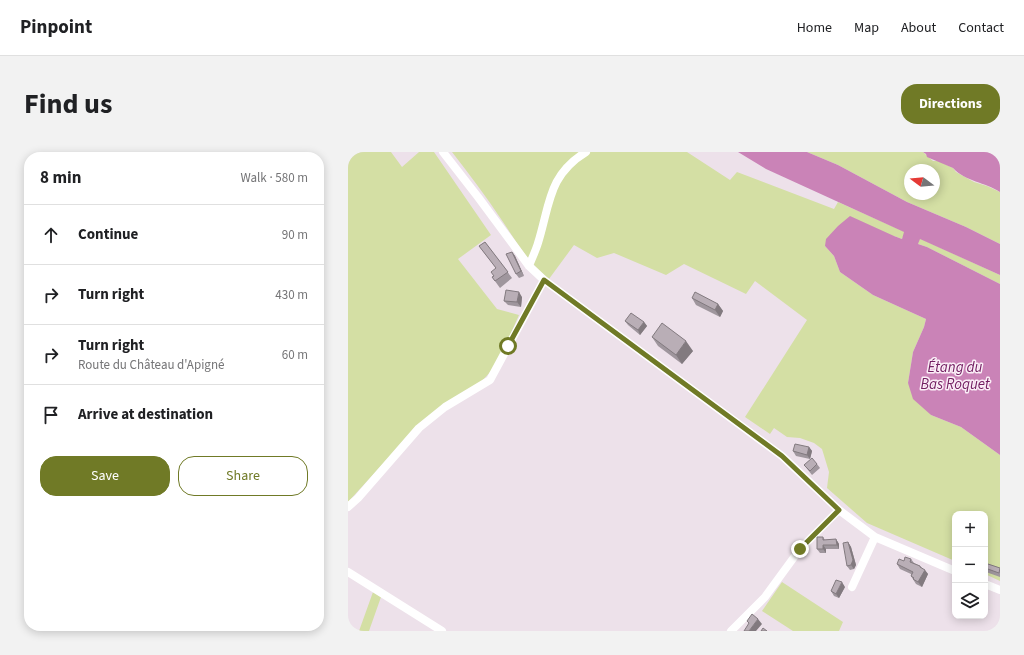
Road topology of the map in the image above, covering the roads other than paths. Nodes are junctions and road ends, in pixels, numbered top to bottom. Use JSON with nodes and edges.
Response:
{"nodes":[{"id":1,"x":443,"y":152,"type":"edge"},
{"id":2,"x":586,"y":152,"type":"edge"},
{"id":3,"x":529,"y":266,"type":"junction"},
{"id":4,"x":544,"y":280,"type":"junction"},
{"id":5,"x":348,"y":507,"type":"edge"},
{"id":6,"x":839,"y":510,"type":"junction"},
{"id":7,"x":875,"y":537,"type":"junction"},
{"id":8,"x":952,"y":570,"type":"edge"},
{"id":9,"x":348,"y":572,"type":"edge"},
{"id":10,"x":988,"y":585,"type":"edge"},
{"id":11,"x":852,"y":586,"type":"dead end"},
{"id":12,"x":1000,"y":590,"type":"edge"},
{"id":13,"x":442,"y":631,"type":"edge"},
{"id":14,"x":731,"y":631,"type":"edge"}],
"edges":[{"from":1,"to":3,"type":"street"},
{"from":2,"to":3,"type":"street"},
{"from":3,"to":4,"type":"street"},
{"from":4,"to":5,"type":"street"},
{"from":4,"to":6,"type":"street"},
{"from":6,"to":7,"type":"street"},
{"from":6,"to":14,"type":"street"},
{"from":7,"to":8,"type":"street"},
{"from":7,"to":11,"type":"street"},
{"from":9,"to":13,"type":"street"},
{"from":10,"to":12,"type":"street"}]}
